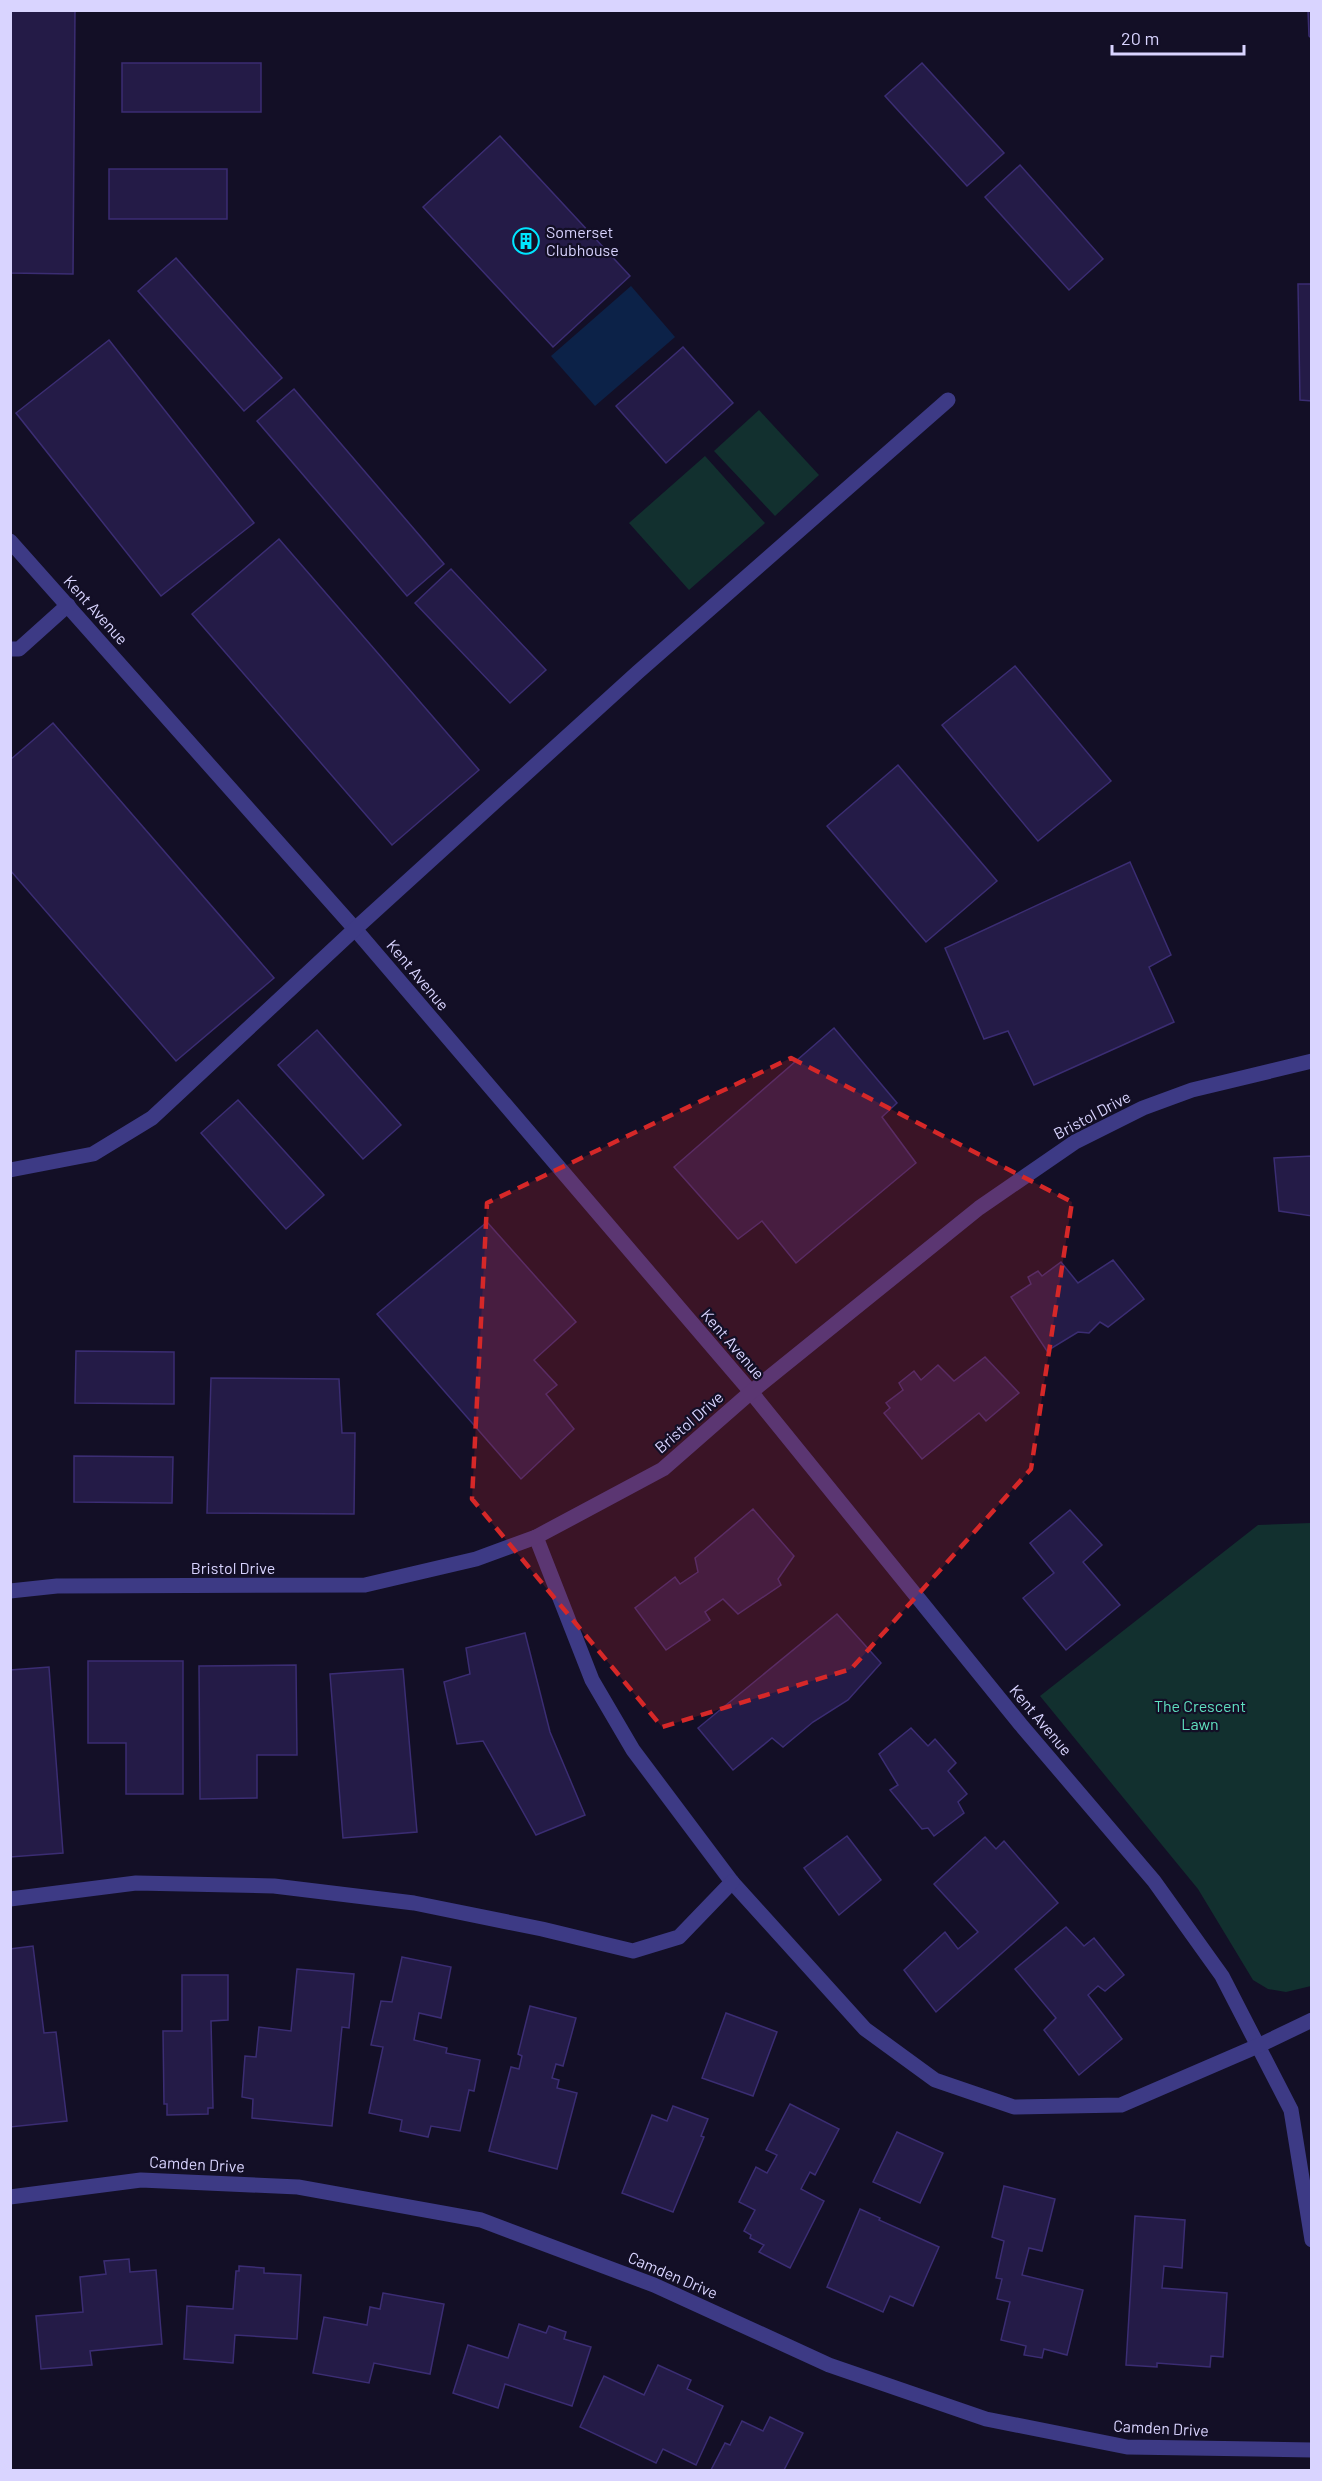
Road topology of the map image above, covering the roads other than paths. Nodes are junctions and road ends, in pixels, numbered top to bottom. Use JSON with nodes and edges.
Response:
{"nodes":[{"id":1,"x":948,"y":400,"type":"dead end"},
{"id":2,"x":10,"y":541,"type":"edge"},
{"id":3,"x":68,"y":605,"type":"junction"},
{"id":4,"x":10,"y":649,"type":"edge"},
{"id":5,"x":355,"y":929,"type":"junction"},
{"id":6,"x":1311,"y":1061,"type":"edge"},
{"id":7,"x":10,"y":1170,"type":"edge"},
{"id":8,"x":751,"y":1392,"type":"junction"},
{"id":9,"x":536,"y":1537,"type":"junction"},
{"id":10,"x":10,"y":1591,"type":"edge"},
{"id":11,"x":732,"y":1882,"type":"junction"},
{"id":12,"x":10,"y":1899,"type":"edge"},
{"id":13,"x":1311,"y":2020,"type":"edge"},
{"id":14,"x":1260,"y":2045,"type":"junction"},
{"id":15,"x":10,"y":2197,"type":"edge"},
{"id":16,"x":1311,"y":2240,"type":"edge"},
{"id":17,"x":1311,"y":2450,"type":"edge"}],
"edges":[{"from":1,"to":5,"type":"street"},
{"from":2,"to":3,"type":"street","name":"Kent Avenue"},
{"from":3,"to":4,"type":"street"},
{"from":3,"to":5,"type":"street","name":"Kent Avenue"},
{"from":5,"to":7,"type":"street"},
{"from":5,"to":8,"type":"street","name":"Kent Avenue"},
{"from":6,"to":8,"type":"street","name":"Bristol Drive"},
{"from":8,"to":9,"type":"street","name":"Bristol Drive"},
{"from":8,"to":14,"type":"street","name":"Kent Avenue"},
{"from":9,"to":10,"type":"street","name":"Bristol Drive"},
{"from":9,"to":11,"type":"street"},
{"from":11,"to":12,"type":"street"},
{"from":11,"to":14,"type":"street"},
{"from":13,"to":14,"type":"street"},
{"from":14,"to":16,"type":"street","name":"Kent Avenue"},
{"from":15,"to":17,"type":"street","name":"Camden Drive"}]}
